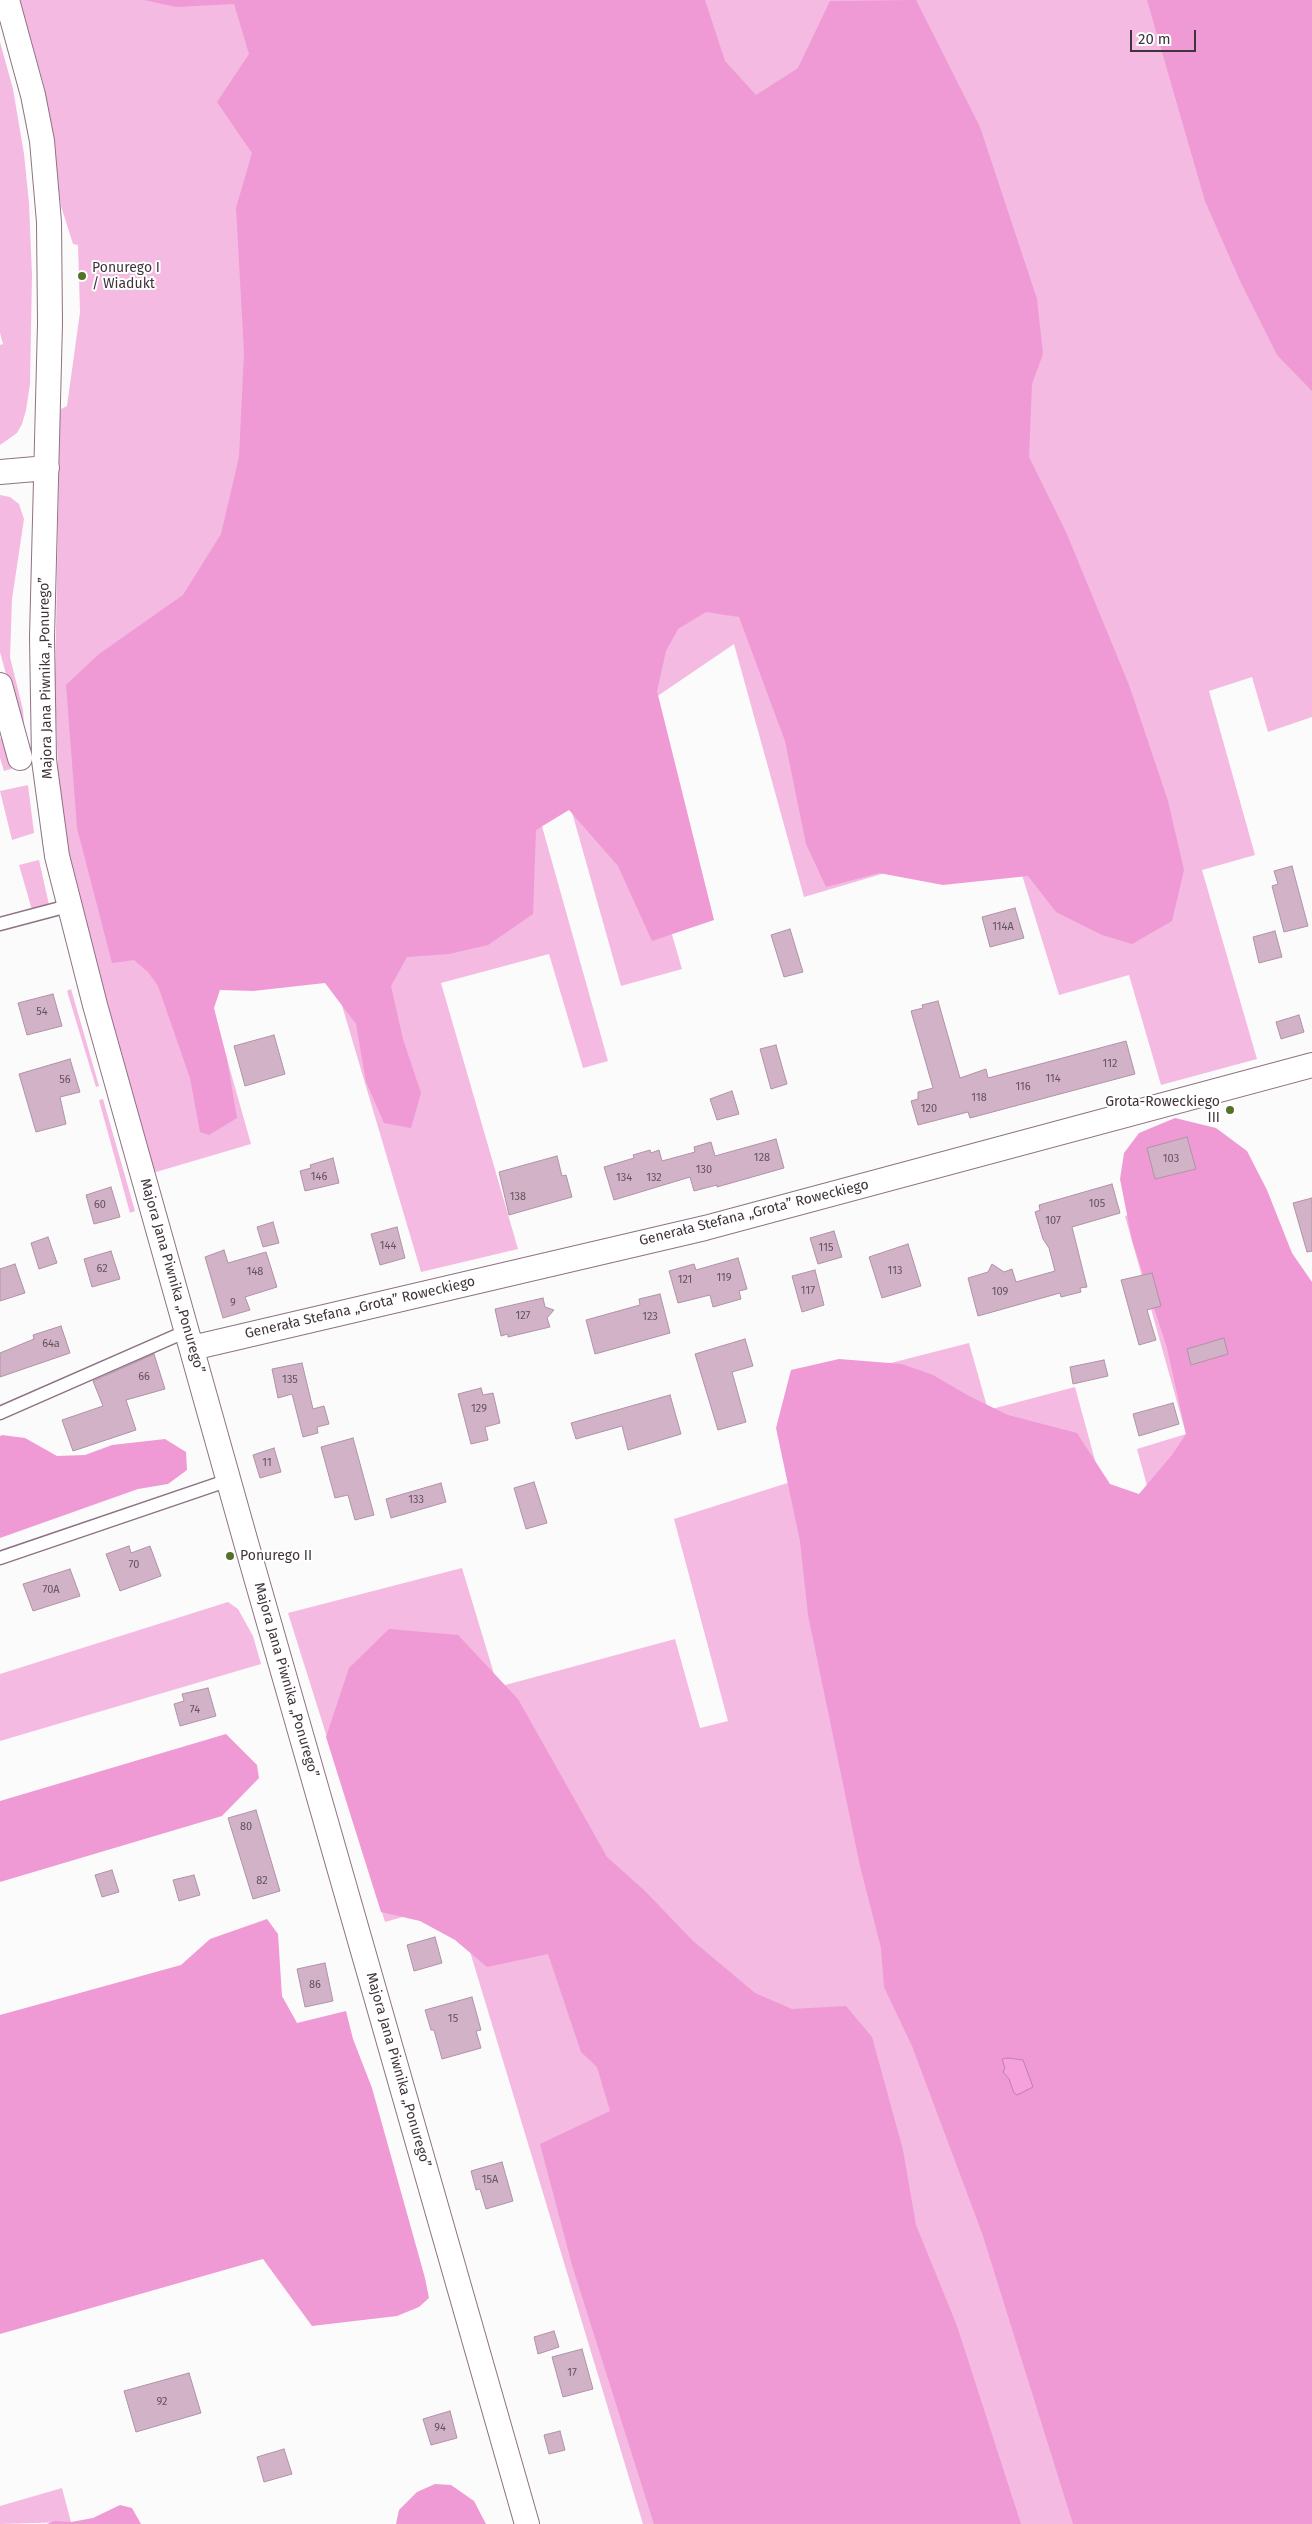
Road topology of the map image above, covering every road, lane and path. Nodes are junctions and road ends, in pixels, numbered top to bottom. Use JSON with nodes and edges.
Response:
{"nodes":[{"id":1,"x":7,"y":0,"type":"edge"},
{"id":2,"x":47,"y":468,"type":"junction"},
{"id":3,"x":0,"y":472,"type":"edge"},
{"id":4,"x":0,"y":685,"type":"edge"},
{"id":5,"x":20,"y":758,"type":"dead end"},
{"id":6,"x":68,"y":906,"type":"junction"},
{"id":7,"x":0,"y":924,"type":"edge"},
{"id":8,"x":1312,"y":1065,"type":"edge"},
{"id":9,"x":189,"y":1339,"type":"junction"},
{"id":10,"x":0,"y":1413,"type":"edge"},
{"id":11,"x":230,"y":1480,"type":"junction"},
{"id":12,"x":0,"y":1558,"type":"edge"},
{"id":13,"x":527,"y":2524,"type":"edge"}],
"edges":[{"from":1,"to":2,"type":"street","name":"Majora Jana Piwnika „Ponurego”"},
{"from":2,"to":3,"type":"street"},
{"from":2,"to":6,"type":"street","name":"Majora Jana Piwnika „Ponurego”"},
{"from":4,"to":5,"type":"street","name":"Majora Jana Piwnika „Ponurego”"},
{"from":6,"to":7,"type":"lane"},
{"from":6,"to":9,"type":"street","name":"Majora Jana Piwnika „Ponurego”"},
{"from":8,"to":9,"type":"street","name":"Generała Stefana „Grota” Roweckiego"},
{"from":9,"to":10,"type":"lane"},
{"from":9,"to":11,"type":"street","name":"Majora Jana Piwnika „Ponurego”"},
{"from":11,"to":12,"type":"lane"},
{"from":11,"to":13,"type":"street","name":"Majora Jana Piwnika „Ponurego”"}]}
